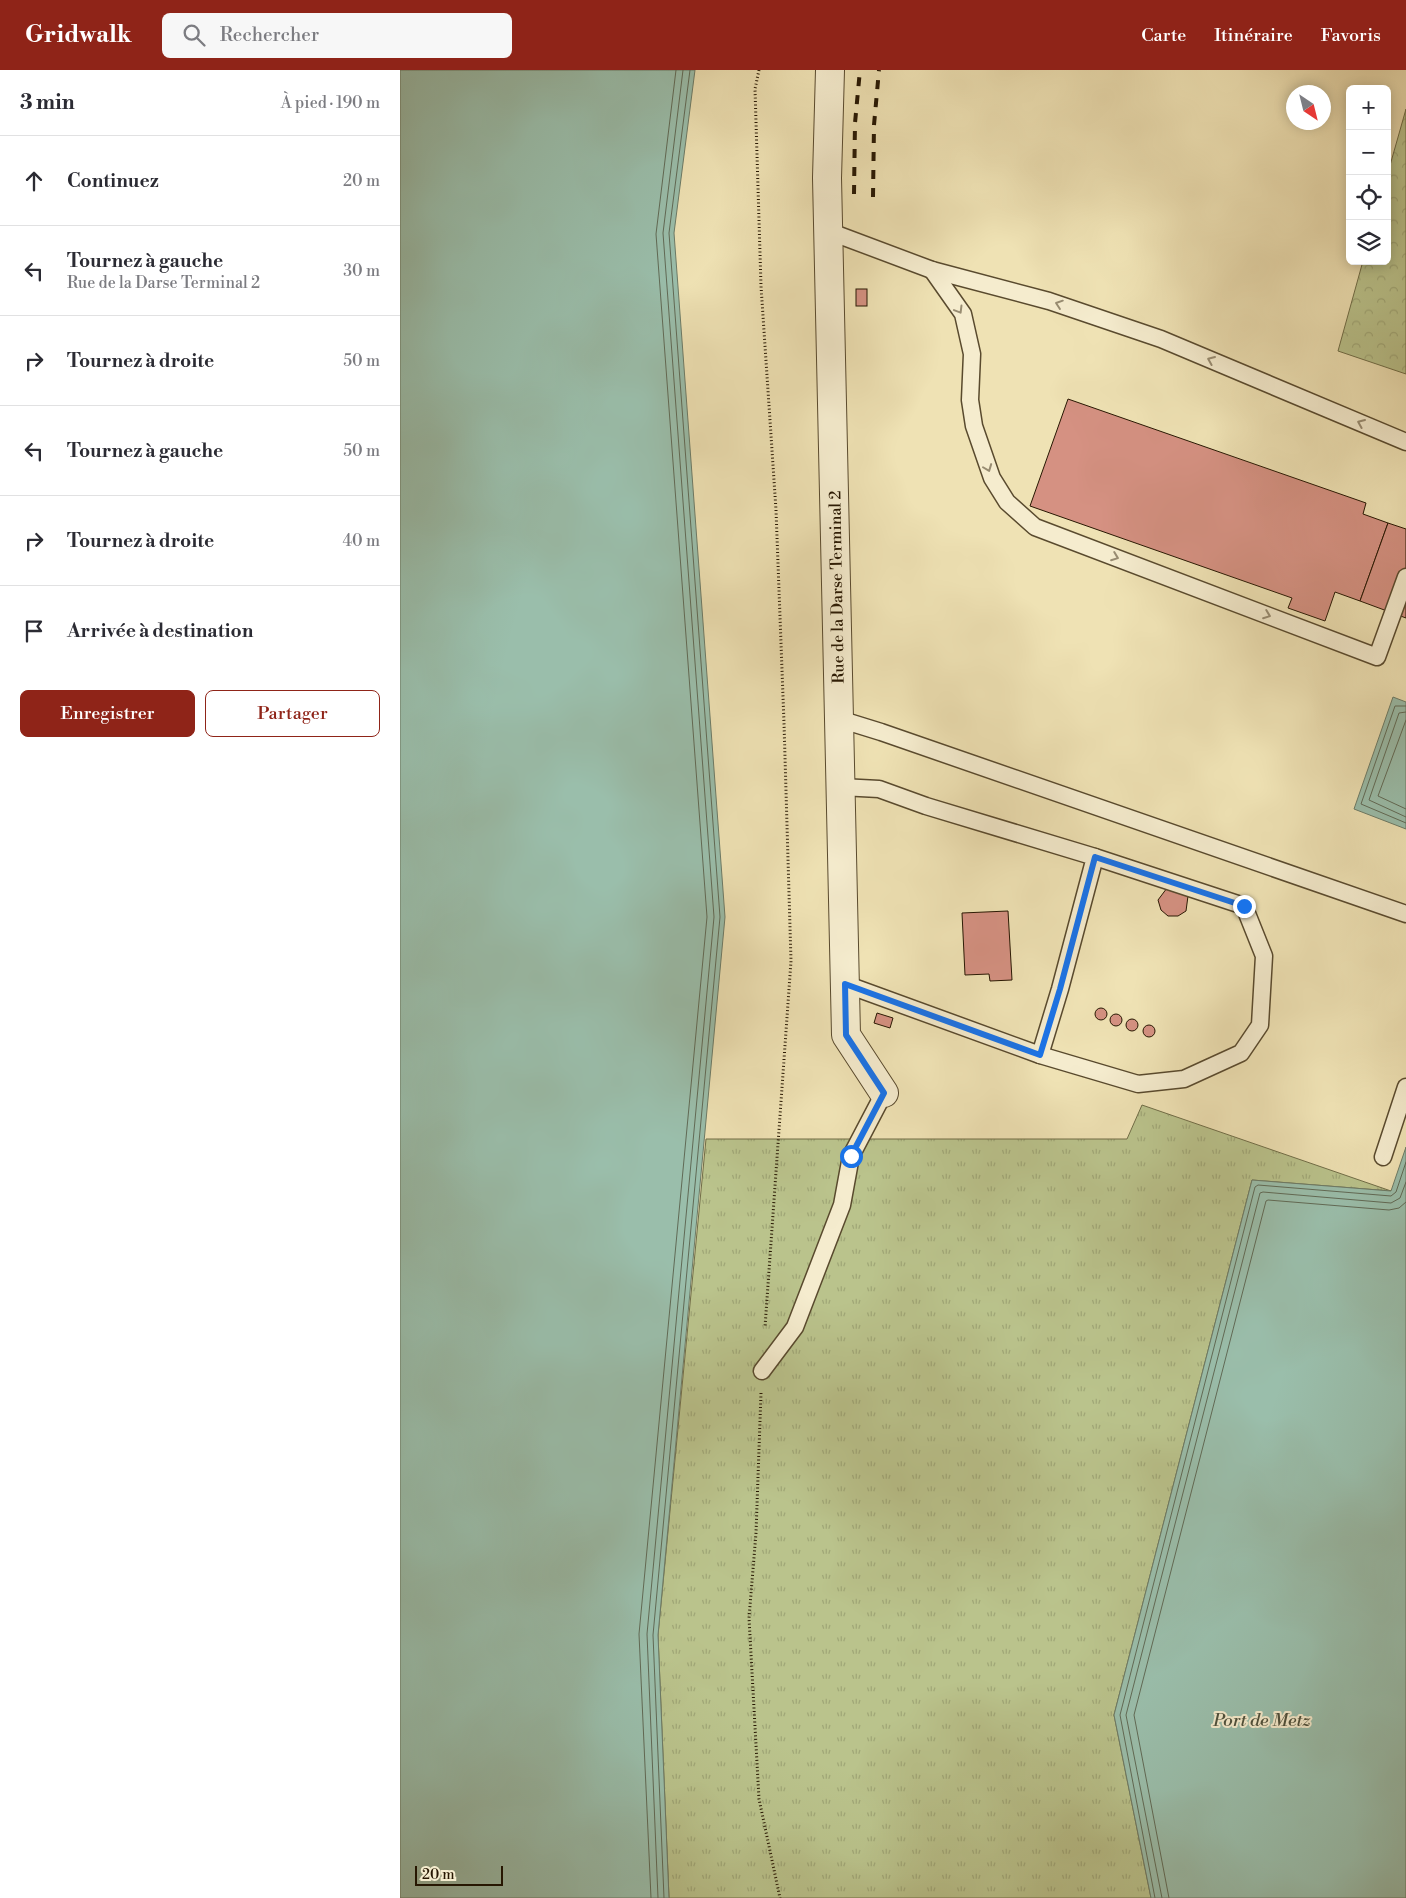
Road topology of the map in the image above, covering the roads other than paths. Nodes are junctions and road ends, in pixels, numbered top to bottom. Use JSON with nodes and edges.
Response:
{"nodes":[{"id":1,"x":830,"y":70,"type":"edge"},
{"id":2,"x":828,"y":232,"type":"junction"},
{"id":3,"x":932,"y":270,"type":"junction"},
{"id":4,"x":1406,"y":442,"type":"edge"},
{"id":5,"x":1406,"y":577,"type":"edge"},
{"id":6,"x":839,"y":719,"type":"junction"},
{"id":7,"x":841,"y":787,"type":"junction"},
{"id":8,"x":1095,"y":857,"type":"junction"},
{"id":9,"x":1406,"y":914,"type":"edge"},
{"id":10,"x":845,"y":984,"type":"junction"},
{"id":11,"x":1040,"y":1055,"type":"junction"},
{"id":12,"x":1406,"y":1087,"type":"edge"},
{"id":13,"x":884,"y":1093,"type":"joint"},
{"id":14,"x":1383,"y":1157,"type":"dead end"},
{"id":15,"x":762,"y":1372,"type":"road end"}],
"edges":[{"from":1,"to":2,"type":"street","name":"Rue de la Darse Terminal 2"},
{"from":2,"to":3,"type":"lane"},
{"from":2,"to":6,"type":"street","name":"Rue de la Darse Terminal 2"},
{"from":4,"to":3,"type":"lane","one_way":true},
{"from":3,"to":5,"type":"lane","one_way":true},
{"from":6,"to":7,"type":"street","name":"Rue de la Darse Terminal 2"},
{"from":6,"to":9,"type":"lane"},
{"from":7,"to":8,"type":"lane"},
{"from":7,"to":10,"type":"street","name":"Rue de la Darse Terminal 2"},
{"from":8,"to":11,"type":"lane"},
{"from":8,"to":11,"type":"lane"},
{"from":10,"to":11,"type":"lane"},
{"from":10,"to":13,"type":"street","name":"Rue de la Darse Terminal 2"},
{"from":12,"to":14,"type":"lane"},
{"from":13,"to":15,"type":"lane"}]}
